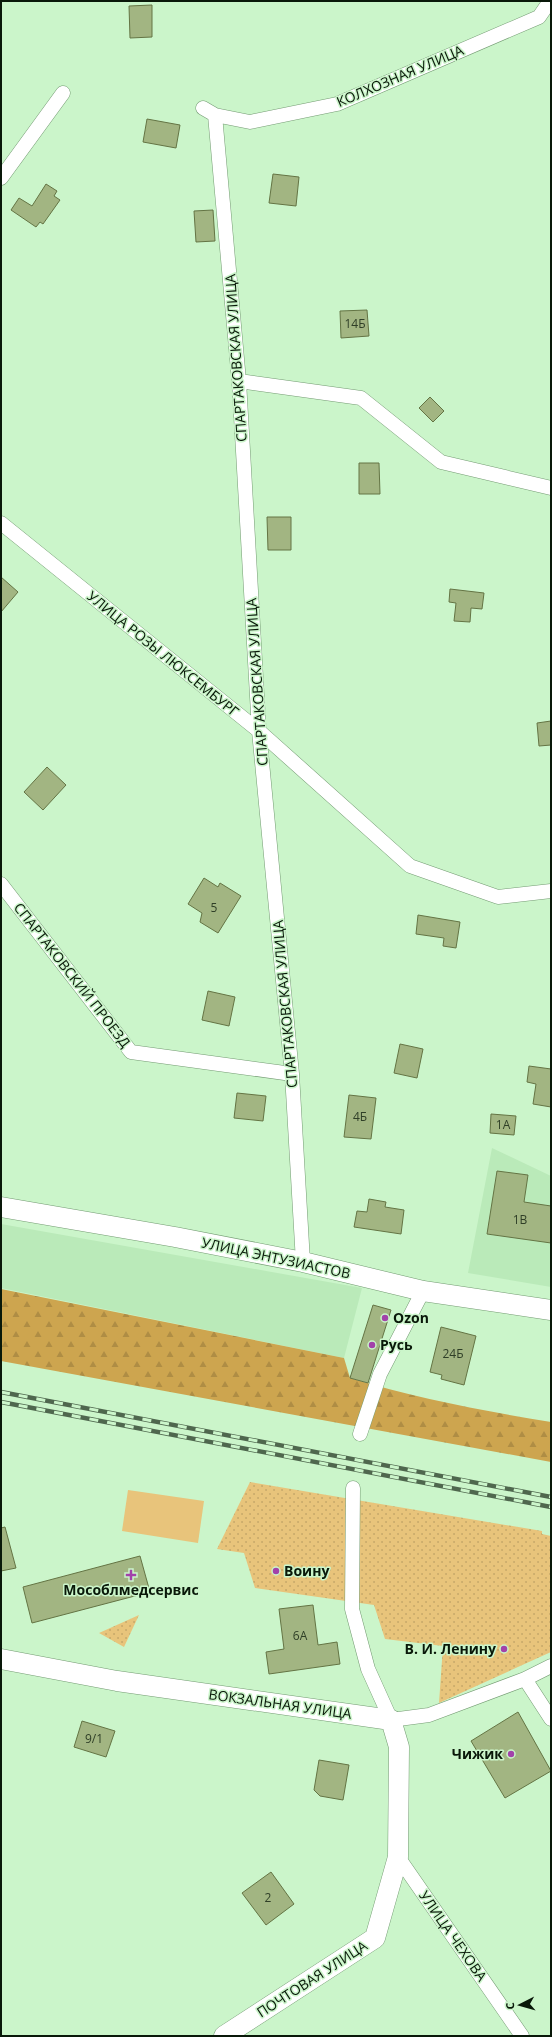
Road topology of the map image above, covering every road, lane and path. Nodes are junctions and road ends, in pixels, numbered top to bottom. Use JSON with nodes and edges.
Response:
{"nodes":[{"id":1,"x":550,"y":1,"type":"edge"},
{"id":2,"x":63,"y":93,"type":"dead end"},
{"id":3,"x":203,"y":108,"type":"dead end"},
{"id":4,"x":215,"y":115,"type":"junction"},
{"id":5,"x":1,"y":178,"type":"edge"},
{"id":6,"x":239,"y":381,"type":"junction"},
{"id":7,"x":551,"y":488,"type":"edge"},
{"id":8,"x":1,"y":523,"type":"edge"},
{"id":9,"x":259,"y":732,"type":"junction"},
{"id":10,"x":1,"y":884,"type":"edge"},
{"id":11,"x":551,"y":891,"type":"edge"},
{"id":12,"x":292,"y":1074,"type":"junction"},
{"id":13,"x":1,"y":1208,"type":"edge"},
{"id":14,"x":303,"y":1262,"type":"junction"},
{"id":15,"x":424,"y":1291,"type":"junction"},
{"id":16,"x":551,"y":1310,"type":"edge"},
{"id":17,"x":360,"y":1434,"type":"dead end"},
{"id":18,"x":353,"y":1488,"type":"dead end"},
{"id":19,"x":1,"y":1659,"type":"edge"},
{"id":20,"x":551,"y":1666,"type":"edge"},
{"id":21,"x":525,"y":1679,"type":"junction"},
{"id":22,"x":551,"y":1719,"type":"edge"},
{"id":23,"x":391,"y":1720,"type":"junction"},
{"id":24,"x":398,"y":1857,"type":"junction"},
{"id":25,"x":224,"y":2036,"type":"edge"},
{"id":26,"x":522,"y":2036,"type":"edge"}],
"edges":[{"from":1,"to":4,"type":"street","name":"КОЛХОЗНАЯ УЛИЦА"},
{"from":2,"to":5,"type":"street"},
{"from":3,"to":4,"type":"street"},
{"from":4,"to":6,"type":"street","name":"СПАРТАКОВСКАЯ УЛИЦА"},
{"from":6,"to":7,"type":"street"},
{"from":6,"to":9,"type":"street","name":"СПАРТАКОВСКАЯ УЛИЦА"},
{"from":8,"to":9,"type":"street","name":"УЛИЦА РОЗЫ ЛЮКСЕМБУРГ"},
{"from":9,"to":11,"type":"street","name":"УЛИЦА РОЗЫ ЛЮКСЕМБУРГ"},
{"from":9,"to":12,"type":"street","name":"СПАРТАКОВСКАЯ УЛИЦА"},
{"from":10,"to":12,"type":"street","name":"СПАРТАКОВСКИЙ ПРОЕЗД"},
{"from":12,"to":14,"type":"street","name":"СПАРТАКОВСКАЯ УЛИЦА"},
{"from":13,"to":14,"type":"street","name":"УЛИЦА ЭНТУЗИАСТОВ"},
{"from":14,"to":15,"type":"street","name":"УЛИЦА ЭНТУЗИАСТОВ"},
{"from":15,"to":16,"type":"street","name":"УЛИЦА ЭНТУЗИАСТОВ"},
{"from":15,"to":17,"type":"street"},
{"from":18,"to":23,"type":"street","name":"ПОЧТОВАЯ УЛИЦА"},
{"from":19,"to":23,"type":"street","name":"ВОКЗАЛЬНАЯ УЛИЦА"},
{"from":20,"to":21,"type":"street","name":"ВОКЗАЛЬНАЯ УЛИЦА"},
{"from":21,"to":22,"type":"street"},
{"from":21,"to":23,"type":"street","name":"ВОКЗАЛЬНАЯ УЛИЦА"},
{"from":23,"to":24,"type":"street","name":"ПОЧТОВАЯ УЛИЦА"},
{"from":24,"to":25,"type":"street","name":"ПОЧТОВАЯ УЛИЦА"},
{"from":24,"to":26,"type":"street","name":"УЛИЦА ЧЕХОВА"}]}
